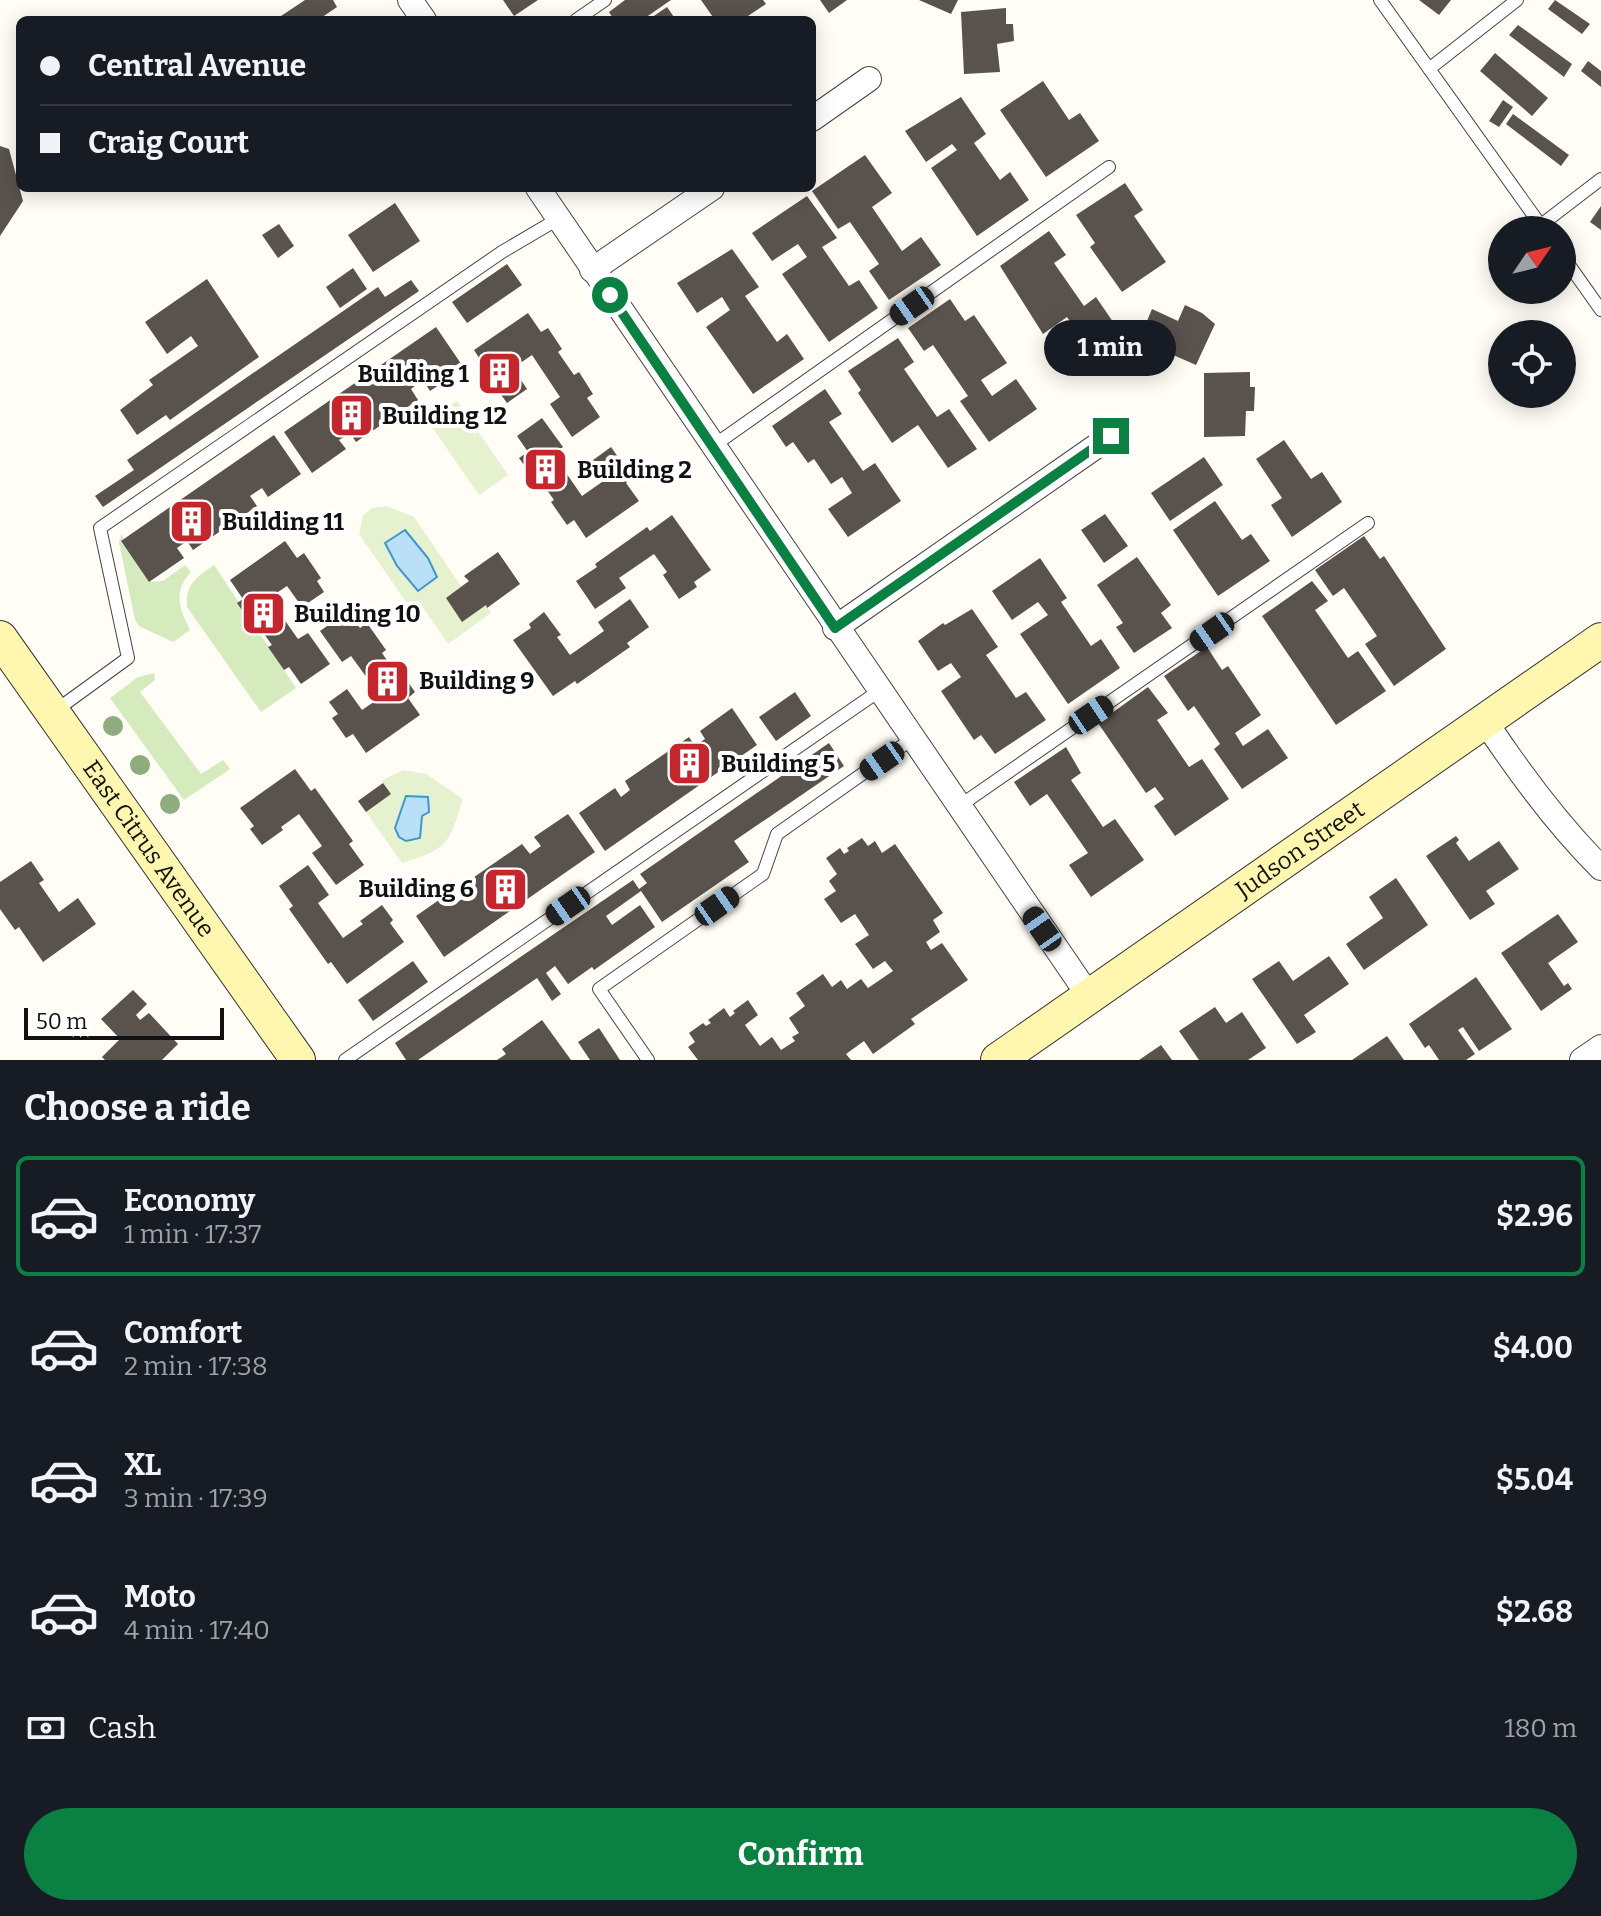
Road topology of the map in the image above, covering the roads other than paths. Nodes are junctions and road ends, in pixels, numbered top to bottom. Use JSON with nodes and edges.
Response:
{"nodes":[{"id":1,"x":605,"y":0,"type":"edge"},
{"id":2,"x":1380,"y":0,"type":"edge"},
{"id":3,"x":1517,"y":0,"type":"edge"},
{"id":4,"x":582,"y":16,"type":"edge"},
{"id":5,"x":1429,"y":69,"type":"junction"},
{"id":6,"x":869,"y":79,"type":"dead end"},
{"id":7,"x":816,"y":116,"type":"edge"},
{"id":8,"x":1109,"y":167,"type":"dead end"},
{"id":9,"x":1601,"y":179,"type":"edge"},
{"id":10,"x":541,"y":192,"type":"edge"},
{"id":11,"x":706,"y":192,"type":"edge"},
{"id":12,"x":1535,"y":216,"type":"edge"},
{"id":13,"x":1556,"y":216,"type":"edge"},
{"id":14,"x":558,"y":219,"type":"junction"},
{"id":15,"x":592,"y":270,"type":"junction"},
{"id":16,"x":1576,"y":275,"type":"edge"},
{"id":17,"x":1601,"y":310,"type":"edge"},
{"id":18,"x":1111,"y":436,"type":"dead end"},
{"id":19,"x":713,"y":446,"type":"junction"},
{"id":20,"x":1368,"y":523,"type":"dead end"},
{"id":21,"x":835,"y":628,"type":"junction"},
{"id":22,"x":0,"y":638,"type":"edge"},
{"id":23,"x":1601,"y":640,"type":"edge"},
{"id":24,"x":879,"y":691,"type":"junction"},
{"id":25,"x":52,"y":712,"type":"junction"},
{"id":26,"x":1485,"y":721,"type":"junction"},
{"id":27,"x":912,"y":739,"type":"junction"},
{"id":28,"x":958,"y":807,"type":"junction"},
{"id":29,"x":1601,"y":868,"type":"edge"},
{"id":30,"x":1089,"y":996,"type":"junction"},
{"id":31,"x":1601,"y":1047,"type":"edge"},
{"id":32,"x":298,"y":1060,"type":"edge"},
{"id":33,"x":345,"y":1060,"type":"edge"},
{"id":34,"x":648,"y":1060,"type":"edge"},
{"id":35,"x":998,"y":1060,"type":"edge"},
{"id":36,"x":1582,"y":1060,"type":"edge"}],
"edges":[{"from":1,"to":4,"type":"lane"},
{"from":2,"to":5,"type":"lane"},
{"from":3,"to":5,"type":"lane"},
{"from":5,"to":12,"type":"lane"},
{"from":6,"to":7,"type":"street"},
{"from":8,"to":19,"type":"lane"},
{"from":9,"to":13,"type":"lane"},
{"from":10,"to":14,"type":"street"},
{"from":11,"to":15,"type":"street"},
{"from":14,"to":15,"type":"street"},
{"from":14,"to":25,"type":"lane"},
{"from":15,"to":19,"type":"street"},
{"from":16,"to":17,"type":"lane"},
{"from":18,"to":21,"type":"street"},
{"from":19,"to":21,"type":"street"},
{"from":20,"to":28,"type":"lane"},
{"from":21,"to":24,"type":"street"},
{"from":22,"to":25,"type":"main road","name":"East Citrus Avenue"},
{"from":23,"to":26,"type":"main road","name":"Judson Street"},
{"from":24,"to":27,"type":"street"},
{"from":24,"to":33,"type":"lane"},
{"from":25,"to":32,"type":"main road","name":"East Citrus Avenue"},
{"from":26,"to":29,"type":"street"},
{"from":26,"to":30,"type":"main road","name":"Judson Street"},
{"from":27,"to":28,"type":"street"},
{"from":27,"to":34,"type":"lane"},
{"from":28,"to":30,"type":"street"},
{"from":30,"to":35,"type":"main road","name":"Judson Street"},
{"from":31,"to":36,"type":"street"}]}
